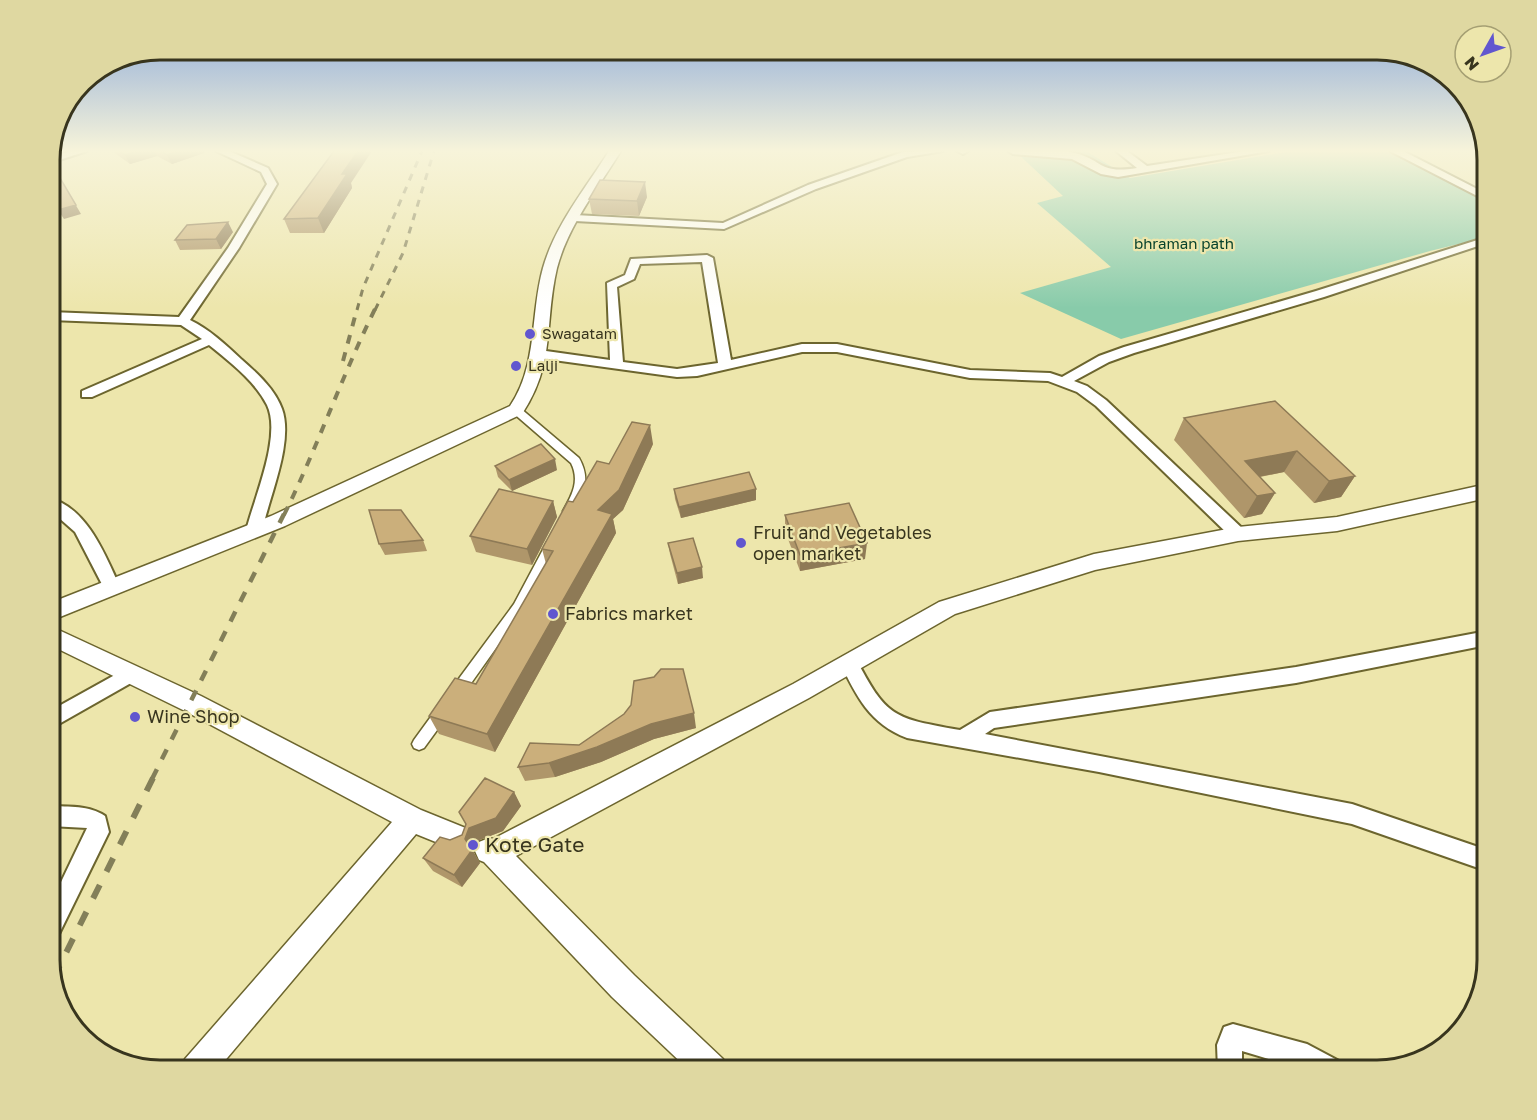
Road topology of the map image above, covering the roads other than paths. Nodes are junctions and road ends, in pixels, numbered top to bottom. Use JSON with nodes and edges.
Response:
{"nodes":[{"id":1,"x":260,"y":203,"type":"edge"},
{"id":2,"x":584,"y":203,"type":"edge"},
{"id":3,"x":775,"y":203,"type":"edge"},
{"id":4,"x":575,"y":218,"type":"junction"},
{"id":5,"x":1477,"y":244,"type":"edge"},
{"id":6,"x":60,"y":316,"type":"edge"},
{"id":7,"x":183,"y":321,"type":"junction"},
{"id":8,"x":210,"y":340,"type":"junction"},
{"id":9,"x":539,"y":354,"type":"junction"},
{"id":10,"x":726,"y":365,"type":"junction"},
{"id":11,"x":617,"y":366,"type":"junction"},
{"id":12,"x":1065,"y":381,"type":"junction"},
{"id":13,"x":87,"y":394,"type":"dead end"},
{"id":14,"x":516,"y":410,"type":"junction"},
{"id":15,"x":1477,"y":493,"type":"edge"},
{"id":16,"x":60,"y":508,"type":"edge"},
{"id":17,"x":254,"y":531,"type":"junction"},
{"id":18,"x":1238,"y":534,"type":"junction"},
{"id":19,"x":112,"y":588,"type":"junction"},
{"id":20,"x":60,"y":608,"type":"edge"},
{"id":21,"x":1477,"y":640,"type":"edge"},
{"id":22,"x":60,"y":642,"type":"edge"},
{"id":23,"x":849,"y":662,"type":"junction"},
{"id":24,"x":130,"y":674,"type":"junction"},
{"id":25,"x":60,"y":715,"type":"edge"},
{"id":26,"x":963,"y":739,"type":"junction"},
{"id":27,"x":419,"y":744,"type":"dead end"},
{"id":28,"x":60,"y":816,"type":"edge"},
{"id":29,"x":412,"y":819,"type":"junction"},
{"id":30,"x":458,"y":838,"type":"edge"},
{"id":31,"x":1477,"y":856,"type":"edge"},
{"id":32,"x":60,"y":908,"type":"edge"},
{"id":33,"x":205,"y":1060,"type":"edge"},
{"id":34,"x":700,"y":1060,"type":"edge"},
{"id":35,"x":1230,"y":1060,"type":"edge"},
{"id":36,"x":1312,"y":1060,"type":"edge"}],
"edges":[{"from":1,"to":7,"type":"street"},
{"from":2,"to":4,"type":"street"},
{"from":3,"to":4,"type":"street"},
{"from":4,"to":9,"type":"street"},
{"from":5,"to":12,"type":"street"},
{"from":6,"to":7,"type":"street"},
{"from":7,"to":8,"type":"street"},
{"from":8,"to":13,"type":"street"},
{"from":8,"to":17,"type":"street"},
{"from":9,"to":11,"type":"street"},
{"from":9,"to":14,"type":"street"},
{"from":10,"to":11,"type":"street"},
{"from":10,"to":11,"type":"street"},
{"from":10,"to":12,"type":"street"},
{"from":12,"to":18,"type":"street"},
{"from":14,"to":17,"type":"street"},
{"from":14,"to":27,"type":"street"},
{"from":15,"to":18,"type":"street"},
{"from":16,"to":19,"type":"street"},
{"from":17,"to":19,"type":"street"},
{"from":18,"to":23,"type":"street"},
{"from":19,"to":20,"type":"street"},
{"from":21,"to":26,"type":"street"},
{"from":22,"to":24,"type":"street"},
{"from":23,"to":26,"type":"street"},
{"from":23,"to":34,"type":"street"},
{"from":24,"to":25,"type":"street"},
{"from":24,"to":29,"type":"street"},
{"from":26,"to":31,"type":"street"},
{"from":28,"to":32,"type":"street"},
{"from":29,"to":30,"type":"street"},
{"from":29,"to":33,"type":"street"},
{"from":35,"to":36,"type":"street"}]}
